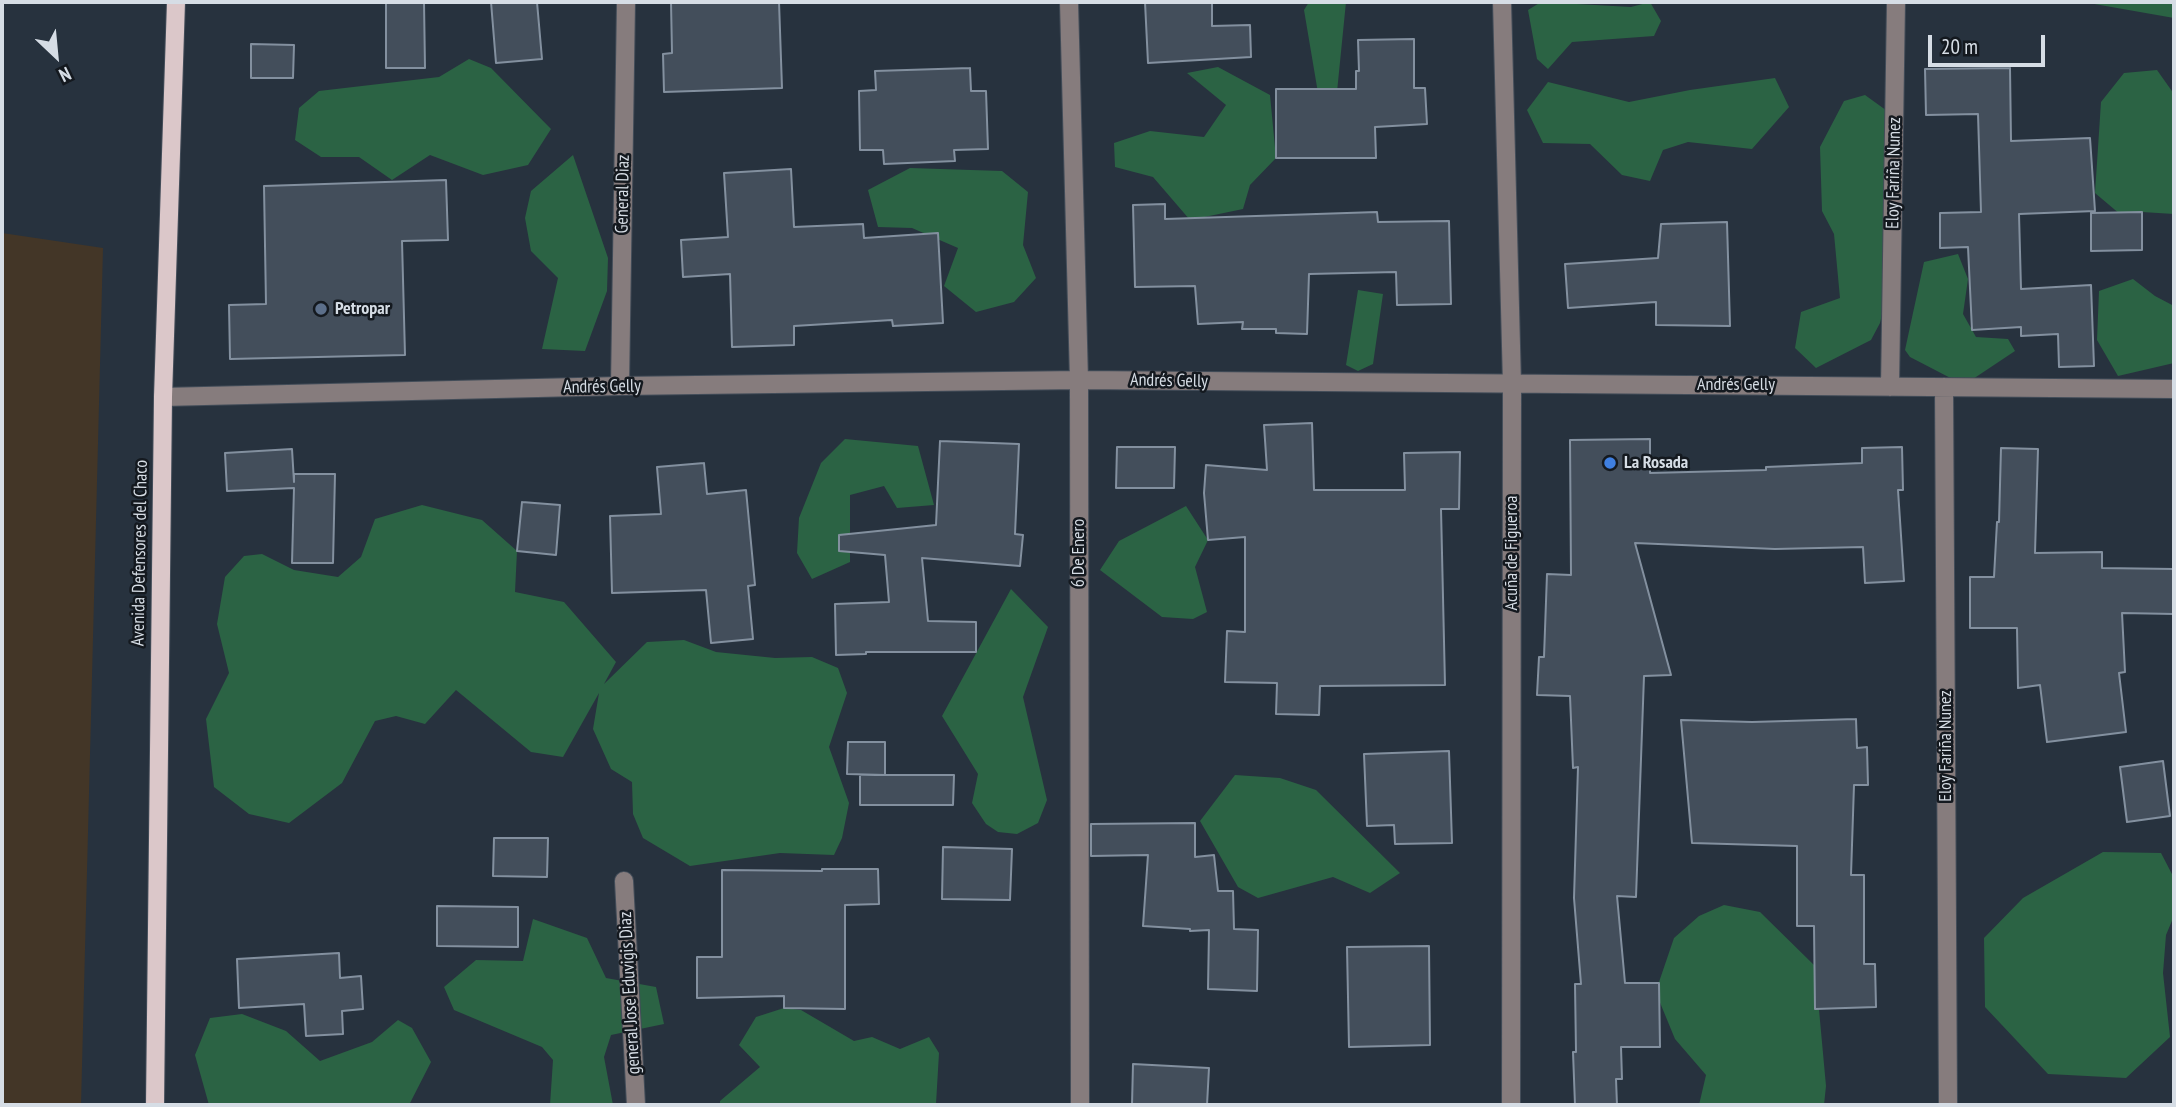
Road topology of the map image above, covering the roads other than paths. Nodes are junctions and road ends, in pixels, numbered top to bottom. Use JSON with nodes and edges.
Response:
{"nodes":[{"id":1,"x":176,"y":2,"type":"edge"},
{"id":2,"x":626,"y":2,"type":"edge"},
{"id":3,"x":1069,"y":2,"type":"edge"},
{"id":4,"x":1502,"y":2,"type":"edge"},
{"id":5,"x":1896,"y":2,"type":"edge"},
{"id":6,"x":1079,"y":380,"type":"junction"},
{"id":7,"x":1512,"y":384,"type":"junction"},
{"id":8,"x":620,"y":386,"type":"junction"},
{"id":9,"x":1891,"y":387,"type":"junction"},
{"id":10,"x":1944,"y":387,"type":"junction"},
{"id":11,"x":2174,"y":389,"type":"edge"},
{"id":12,"x":163,"y":397,"type":"junction"},
{"id":13,"x":624,"y":881,"type":"dead end"},
{"id":14,"x":155,"y":1105,"type":"edge"},
{"id":15,"x":636,"y":1105,"type":"edge"},
{"id":16,"x":1080,"y":1105,"type":"edge"},
{"id":17,"x":1511,"y":1105,"type":"edge"},
{"id":18,"x":1948,"y":1105,"type":"edge"}],
"edges":[{"from":1,"to":12,"type":"main road","name":"Avenida Defensores del Chaco"},
{"from":2,"to":8,"type":"street","name":"General Diaz"},
{"from":3,"to":6,"type":"street","name":"6 De Enero"},
{"from":4,"to":7,"type":"street","name":"Acuña de Figueroa"},
{"from":5,"to":9,"type":"street","name":"Eloy Fariña Nunez"},
{"from":6,"to":7,"type":"street","name":"Andrés Gelly"},
{"from":6,"to":8,"type":"street","name":"Andrés Gelly"},
{"from":6,"to":16,"type":"street","name":"6 De Enero"},
{"from":7,"to":9,"type":"street","name":"Andrés Gelly"},
{"from":7,"to":17,"type":"street","name":"Acuña de Figueroa"},
{"from":8,"to":12,"type":"street","name":"Andrés Gelly"},
{"from":9,"to":10,"type":"street","name":"Andrés Gelly"},
{"from":10,"to":11,"type":"street","name":"Andrés Gelly"},
{"from":10,"to":18,"type":"street","name":"Eloy Fariña Nunez"},
{"from":12,"to":14,"type":"main road","name":"Avenida Defensores del Chaco"},
{"from":13,"to":15,"type":"street","name":"general Jose Eduvigis Diaz"}]}
